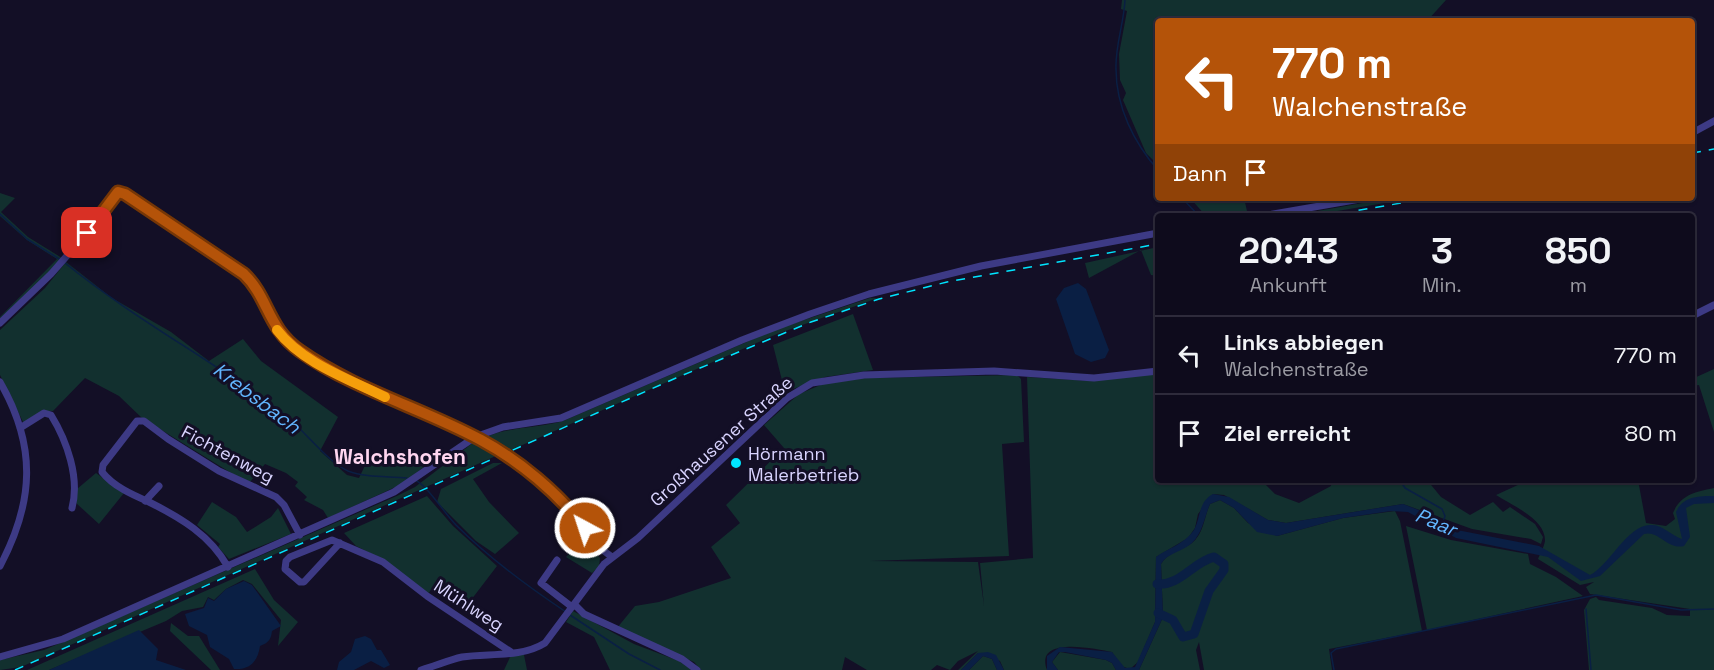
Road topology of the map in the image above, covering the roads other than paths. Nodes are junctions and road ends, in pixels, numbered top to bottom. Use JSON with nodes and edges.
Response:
{"nodes":[{"id":1,"x":1714,"y":121,"type":"edge"},
{"id":2,"x":1695,"y":131,"type":"edge"},
{"id":3,"x":1349,"y":201,"type":"edge"},
{"id":4,"x":1279,"y":213,"type":"edge"},
{"id":5,"x":1155,"y":234,"type":"edge"},
{"id":6,"x":1714,"y":305,"type":"edge"},
{"id":7,"x":1695,"y":314,"type":"edge"},
{"id":8,"x":0,"y":323,"type":"edge"},
{"id":9,"x":1155,"y":370,"type":"edge"},
{"id":10,"x":0,"y":382,"type":"edge"},
{"id":11,"x":20,"y":428,"type":"junction"},
{"id":12,"x":475,"y":437,"type":"junction"},
{"id":13,"x":159,"y":486,"type":"dead end"},
{"id":14,"x":145,"y":501,"type":"junction"},
{"id":15,"x":72,"y":508,"type":"dead end"},
{"id":16,"x":300,"y":535,"type":"junction"},
{"id":17,"x":340,"y":543,"type":"junction"},
{"id":18,"x":609,"y":559,"type":"junction"},
{"id":19,"x":556,"y":560,"type":"dead end"},
{"id":20,"x":0,"y":566,"type":"edge"},
{"id":21,"x":228,"y":567,"type":"junction"},
{"id":22,"x":570,"y":610,"type":"junction"},
{"id":23,"x":511,"y":652,"type":"junction"},
{"id":24,"x":0,"y":657,"type":"edge"},
{"id":25,"x":422,"y":670,"type":"edge"},
{"id":26,"x":697,"y":670,"type":"edge"}],
"edges":[{"from":1,"to":2,"type":"street"},
{"from":3,"to":4,"type":"street"},
{"from":5,"to":12,"type":"street"},
{"from":6,"to":7,"type":"street"},
{"from":8,"to":12,"type":"street"},
{"from":9,"to":18,"type":"street","name":"Großhausener Straße"},
{"from":10,"to":11,"type":"street"},
{"from":11,"to":15,"type":"street"},
{"from":11,"to":20,"type":"street"},
{"from":12,"to":16,"type":"street"},
{"from":12,"to":18,"type":"street"},
{"from":13,"to":14,"type":"street"},
{"from":14,"to":16,"type":"street","name":"Fichtenweg"},
{"from":14,"to":21,"type":"street"},
{"from":16,"to":21,"type":"street"},
{"from":17,"to":17,"type":"street"},
{"from":17,"to":23,"type":"street","name":"Mühlweg"},
{"from":18,"to":22,"type":"street","name":"Mühlweg"},
{"from":19,"to":22,"type":"street"},
{"from":21,"to":24,"type":"street"},
{"from":22,"to":23,"type":"street","name":"Mühlweg"},
{"from":22,"to":26,"type":"street"},
{"from":23,"to":25,"type":"street"}]}
